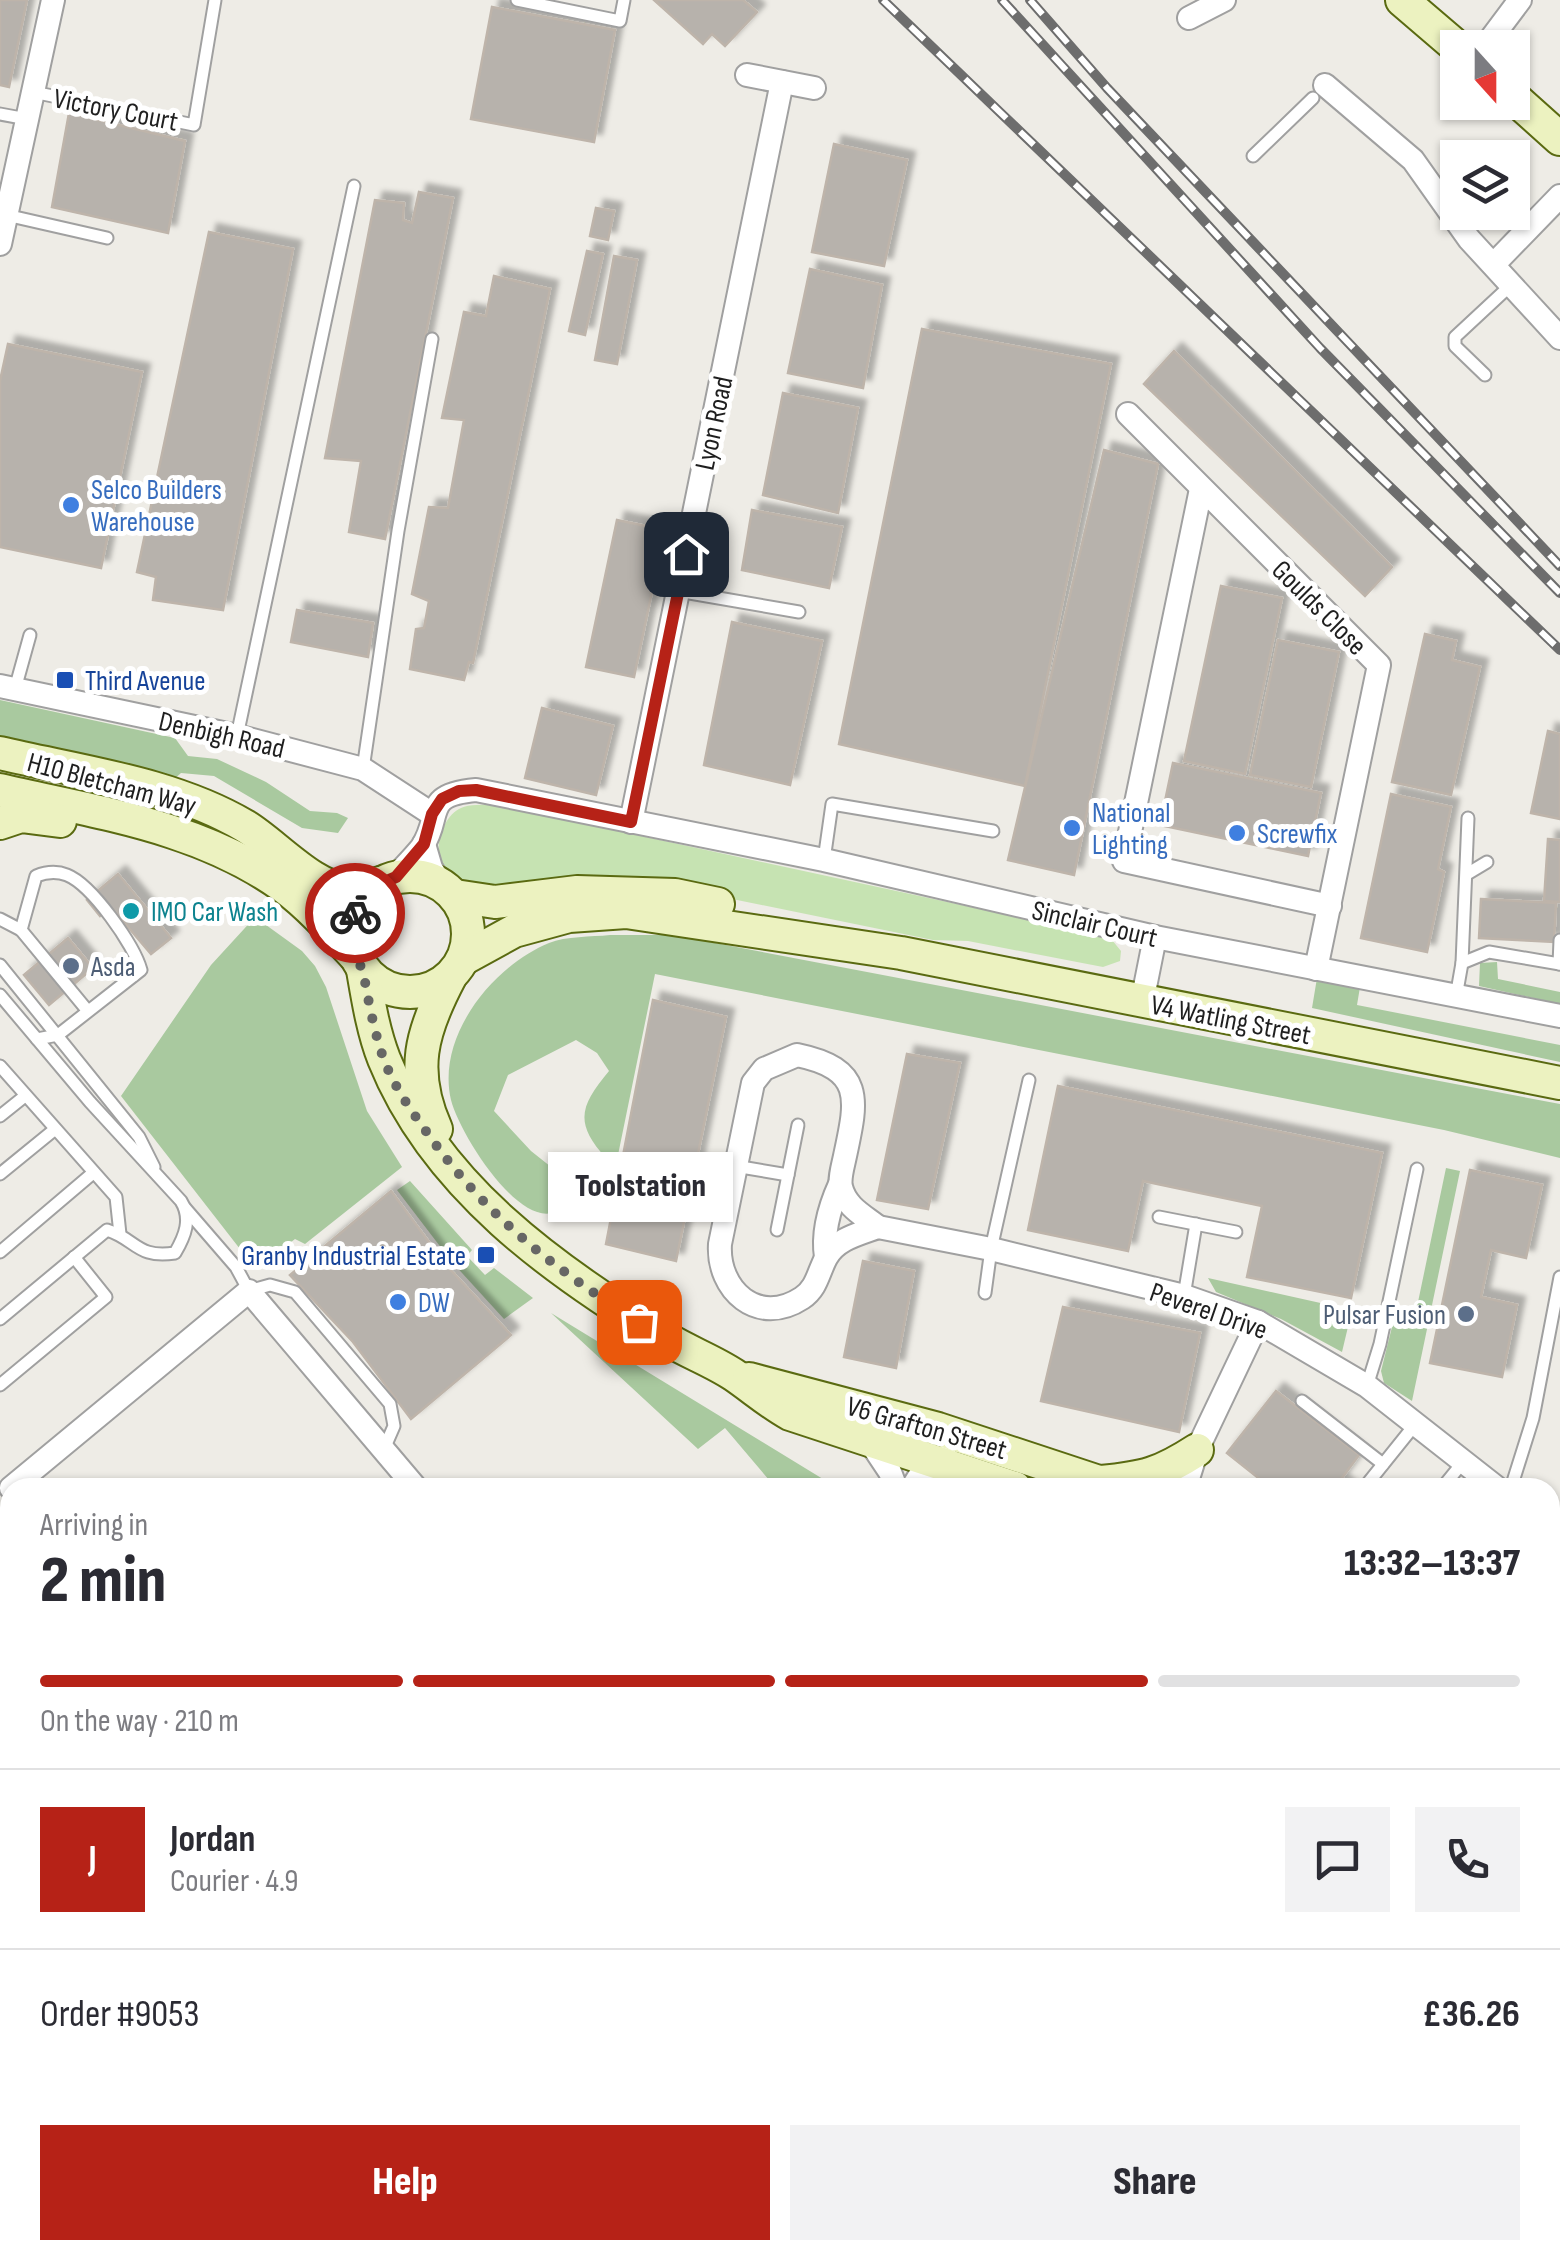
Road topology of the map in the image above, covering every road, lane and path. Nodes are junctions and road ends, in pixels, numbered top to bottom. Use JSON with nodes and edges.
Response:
{"nodes":[{"id":1,"x":53,"y":0,"type":"edge"},
{"id":2,"x":215,"y":0,"type":"edge"},
{"id":3,"x":517,"y":0,"type":"edge"},
{"id":4,"x":624,"y":0,"type":"edge"},
{"id":5,"x":1224,"y":0,"type":"edge"},
{"id":6,"x":1402,"y":0,"type":"edge"},
{"id":7,"x":1520,"y":0,"type":"edge"},
{"id":8,"x":1190,"y":18,"type":"dead end"},
{"id":9,"x":1498,"y":30,"type":"edge"},
{"id":10,"x":1440,"y":33,"type":"edge"},
{"id":11,"x":748,"y":75,"type":"dead end"},
{"id":12,"x":782,"y":82,"type":"junction"},
{"id":13,"x":1324,"y":86,"type":"joint"},
{"id":14,"x":814,"y":88,"type":"dead end"},
{"id":15,"x":33,"y":92,"type":"junction"},
{"id":16,"x":1530,"y":112,"type":"edge"},
{"id":17,"x":0,"y":114,"type":"edge"},
{"id":18,"x":27,"y":119,"type":"junction"},
{"id":19,"x":1560,"y":139,"type":"edge"},
{"id":20,"x":1253,"y":156,"type":"dead end"},
{"id":21,"x":354,"y":186,"type":"dead end"},
{"id":22,"x":1560,"y":196,"type":"edge"},
{"id":23,"x":6,"y":215,"type":"junction"},
{"id":24,"x":108,"y":238,"type":"dead end"},
{"id":25,"x":0,"y":244,"type":"edge"},
{"id":26,"x":1494,"y":264,"type":"junction"},
{"id":27,"x":1512,"y":284,"type":"junction"},
{"id":28,"x":1560,"y":338,"type":"edge"},
{"id":29,"x":432,"y":339,"type":"dead end"},
{"id":30,"x":1485,"y":375,"type":"dead end"},
{"id":31,"x":1128,"y":414,"type":"dead end"},
{"id":32,"x":1200,"y":489,"type":"junction"},
{"id":33,"x":678,"y":591,"type":"junction"},
{"id":34,"x":800,"y":612,"type":"dead end"},
{"id":35,"x":30,"y":635,"type":"dead end"},
{"id":36,"x":7,"y":687,"type":"edge"},
{"id":37,"x":237,"y":736,"type":"junction"},
{"id":38,"x":2,"y":755,"type":"edge"},
{"id":39,"x":363,"y":769,"type":"junction"},
{"id":40,"x":0,"y":790,"type":"edge"},
{"id":41,"x":432,"y":814,"type":"junction"},
{"id":42,"x":1468,"y":818,"type":"dead end"},
{"id":43,"x":0,"y":822,"type":"edge"},
{"id":44,"x":631,"y":822,"type":"junction"},
{"id":45,"x":993,"y":831,"type":"dead end"},
{"id":46,"x":424,"y":844,"type":"junction"},
{"id":47,"x":824,"y":860,"type":"junction"},
{"id":48,"x":1488,"y":862,"type":"dead end"},
{"id":49,"x":1466,"y":874,"type":"junction"},
{"id":50,"x":388,"y":880,"type":"junction"},
{"id":51,"x":448,"y":890,"type":"junction"},
{"id":52,"x":300,"y":901,"type":"junction"},
{"id":53,"x":1330,"y":906,"type":"junction"},
{"id":54,"x":0,"y":918,"type":"edge"},
{"id":55,"x":21,"y":930,"type":"junction"},
{"id":56,"x":1155,"y":937,"type":"junction"},
{"id":57,"x":1560,"y":940,"type":"edge"},
{"id":58,"x":901,"y":953,"type":"junction"},
{"id":59,"x":359,"y":963,"type":"junction"},
{"id":60,"x":1462,"y":963,"type":"junction"},
{"id":61,"x":1559,"y":964,"type":"edge"},
{"id":62,"x":0,"y":965,"type":"edge"},
{"id":63,"x":456,"y":968,"type":"junction"},
{"id":64,"x":1316,"y":970,"type":"junction"},
{"id":65,"x":0,"y":994,"type":"edge"},
{"id":66,"x":1456,"y":996,"type":"junction"},
{"id":67,"x":1142,"y":1002,"type":"junction"},
{"id":68,"x":88,"y":1010,"type":"junction"},
{"id":69,"x":1560,"y":1016,"type":"edge"},
{"id":70,"x":58,"y":1034,"type":"junction"},
{"id":71,"x":37,"y":1039,"type":"junction"},
{"id":72,"x":0,"y":1066,"type":"edge"},
{"id":73,"x":1029,"y":1080,"type":"dead end"},
{"id":74,"x":1560,"y":1083,"type":"edge"},
{"id":75,"x":25,"y":1096,"type":"junction"},
{"id":76,"x":0,"y":1116,"type":"edge"},
{"id":77,"x":798,"y":1124,"type":"dead end"},
{"id":78,"x":54,"y":1130,"type":"junction"},
{"id":79,"x":735,"y":1166,"type":"junction"},
{"id":80,"x":1417,"y":1168,"type":"dead end"},
{"id":81,"x":93,"y":1172,"type":"junction"},
{"id":82,"x":0,"y":1174,"type":"edge"},
{"id":83,"x":788,"y":1175,"type":"junction"},
{"id":84,"x":158,"y":1176,"type":"junction"},
{"id":85,"x":457,"y":1176,"type":"junction"},
{"id":86,"x":840,"y":1184,"type":"junction"},
{"id":87,"x":186,"y":1208,"type":"junction"},
{"id":88,"x":1159,"y":1218,"type":"dead end"},
{"id":89,"x":1196,"y":1224,"type":"junction"},
{"id":90,"x":878,"y":1226,"type":"junction"},
{"id":91,"x":777,"y":1230,"type":"dead end"},
{"id":92,"x":1236,"y":1232,"type":"dead end"},
{"id":93,"x":120,"y":1234,"type":"junction"},
{"id":94,"x":991,"y":1249,"type":"junction"},
{"id":95,"x":0,"y":1252,"type":"edge"},
{"id":96,"x":826,"y":1257,"type":"junction"},
{"id":97,"x":74,"y":1258,"type":"junction"},
{"id":98,"x":1560,"y":1277,"type":"edge"},
{"id":99,"x":250,"y":1291,"type":"junction"},
{"id":100,"x":985,"y":1293,"type":"dead end"},
{"id":101,"x":1184,"y":1296,"type":"junction"},
{"id":102,"x":0,"y":1319,"type":"edge"},
{"id":103,"x":1258,"y":1322,"type":"junction"},
{"id":104,"x":735,"y":1376,"type":"junction"},
{"id":105,"x":0,"y":1385,"type":"edge"},
{"id":106,"x":1367,"y":1386,"type":"junction"},
{"id":107,"x":1302,"y":1400,"type":"dead end"},
{"id":108,"x":862,"y":1406,"type":"junction"},
{"id":109,"x":1416,"y":1422,"type":"junction"},
{"id":110,"x":870,"y":1442,"type":"junction"},
{"id":111,"x":990,"y":1444,"type":"junction"},
{"id":112,"x":384,"y":1449,"type":"junction"},
{"id":113,"x":1197,"y":1450,"type":"junction"},
{"id":114,"x":1464,"y":1461,"type":"junction"},
{"id":115,"x":1383,"y":1464,"type":"junction"},
{"id":116,"x":940,"y":1475,"type":"edge"},
{"id":117,"x":23,"y":1478,"type":"edge"},
{"id":118,"x":408,"y":1478,"type":"edge"},
{"id":119,"x":892,"y":1478,"type":"edge"},
{"id":120,"x":918,"y":1478,"type":"edge"},
{"id":121,"x":1089,"y":1478,"type":"edge"},
{"id":122,"x":1143,"y":1478,"type":"edge"},
{"id":123,"x":1188,"y":1478,"type":"edge"},
{"id":124,"x":1372,"y":1478,"type":"edge"},
{"id":125,"x":1450,"y":1478,"type":"edge"},
{"id":126,"x":1485,"y":1478,"type":"edge"},
{"id":127,"x":1514,"y":1478,"type":"edge"}],
"edges":[{"from":1,"to":15,"type":"street"},
{"from":2,"to":15,"type":"lane","name":"Victory Court"},
{"from":3,"to":4,"type":"lane"},
{"from":5,"to":8,"type":"street"},
{"from":6,"to":10,"type":"street"},
{"from":7,"to":9,"type":"street"},
{"from":11,"to":12,"type":"street"},
{"from":12,"to":14,"type":"street"},
{"from":12,"to":33,"type":"street","name":"Lyon Road"},
{"from":13,"to":20,"type":"lane"},
{"from":13,"to":26,"type":"street"},
{"from":15,"to":18,"type":"street"},
{"from":16,"to":19,"type":"street"},
{"from":17,"to":18,"type":"lane"},
{"from":18,"to":23,"type":"street"},
{"from":21,"to":37,"type":"lane"},
{"from":22,"to":26,"type":"street"},
{"from":23,"to":24,"type":"lane"},
{"from":23,"to":25,"type":"street"},
{"from":26,"to":27,"type":"street"},
{"from":27,"to":28,"type":"street"},
{"from":27,"to":30,"type":"lane"},
{"from":29,"to":39,"type":"lane"},
{"from":31,"to":32,"type":"street","name":"Goulds Close"},
{"from":32,"to":53,"type":"street","name":"Goulds Close"},
{"from":32,"to":53,"type":"street"},
{"from":33,"to":34,"type":"lane"},
{"from":33,"to":44,"type":"street","name":"Lyon Road"},
{"from":35,"to":36,"type":"lane"},
{"from":36,"to":37,"type":"street","name":"Denbigh Road"},
{"from":37,"to":39,"type":"street","name":"Denbigh Road"},
{"from":38,"to":50,"type":"street","name":"H10 Bletcham Way"},
{"from":39,"to":41,"type":"street","name":"Denbigh Road"},
{"from":40,"to":52,"type":"street","name":"H10 Bletcham Way"},
{"from":41,"to":44,"type":"street"},
{"from":41,"to":46,"type":"street"},
{"from":42,"to":49,"type":"lane"},
{"from":43,"to":52,"type":"street","name":"H10 Bletcham Way"},
{"from":44,"to":47,"type":"street","name":"Sinclair Court"},
{"from":45,"to":47,"type":"lane"},
{"from":46,"to":50,"type":"street"},
{"from":46,"to":51,"type":"street"},
{"from":47,"to":56,"type":"street","name":"Sinclair Court"},
{"from":48,"to":49,"type":"lane"},
{"from":49,"to":60,"type":"lane"},
{"from":50,"to":51,"type":"street"},
{"from":50,"to":59,"type":"street"},
{"from":51,"to":58,"type":"street","name":"V4 Watling Street"},
{"from":51,"to":63,"type":"street"},
{"from":52,"to":59,"type":"street","name":"H10 Bletcham Way"},
{"from":53,"to":64,"type":"street","name":"Goulds Close"},
{"from":54,"to":55,"type":"lane"},
{"from":55,"to":68,"type":"lane"},
{"from":55,"to":68,"type":"lane"},
{"from":56,"to":64,"type":"street","name":"Sinclair Court"},
{"from":56,"to":67,"type":"street"},
{"from":57,"to":61,"type":"lane"},
{"from":58,"to":63,"type":"street","name":"V4 Watling Street"},
{"from":58,"to":67,"type":"street","name":"V4 Watling Street"},
{"from":59,"to":63,"type":"street"},
{"from":59,"to":85,"type":"street","name":"V6 Grafton Street"},
{"from":60,"to":61,"type":"lane"},
{"from":60,"to":66,"type":"lane"},
{"from":62,"to":70,"type":"lane"},
{"from":63,"to":85,"type":"street","name":"V6 Grafton Street"},
{"from":64,"to":66,"type":"street","name":"Sinclair Court"},
{"from":65,"to":71,"type":"lane"},
{"from":66,"to":69,"type":"street","name":"Sinclair Court"},
{"from":67,"to":74,"type":"street","name":"V4 Watling Street"},
{"from":68,"to":70,"type":"lane"},
{"from":70,"to":71,"type":"lane"},
{"from":70,"to":84,"type":"lane"},
{"from":71,"to":84,"type":"lane"},
{"from":72,"to":75,"type":"lane"},
{"from":73,"to":94,"type":"lane"},
{"from":75,"to":76,"type":"lane"},
{"from":75,"to":78,"type":"lane"},
{"from":77,"to":83,"type":"lane"},
{"from":78,"to":81,"type":"lane"},
{"from":78,"to":82,"type":"lane"},
{"from":79,"to":83,"type":"lane"},
{"from":79,"to":86,"type":"street"},
{"from":79,"to":96,"type":"street"},
{"from":80,"to":106,"type":"lane"},
{"from":81,"to":93,"type":"lane"},
{"from":81,"to":95,"type":"lane"},
{"from":83,"to":91,"type":"lane"},
{"from":84,"to":87,"type":"lane"},
{"from":85,"to":104,"type":"street","name":"V6 Grafton Street"},
{"from":86,"to":90,"type":"street"},
{"from":86,"to":96,"type":"street"},
{"from":87,"to":93,"type":"lane"},
{"from":87,"to":99,"type":"lane"},
{"from":88,"to":89,"type":"lane"},
{"from":89,"to":92,"type":"lane"},
{"from":89,"to":101,"type":"lane"},
{"from":90,"to":94,"type":"street","name":"Peverel Drive"},
{"from":90,"to":96,"type":"street"},
{"from":93,"to":97,"type":"lane"},
{"from":94,"to":100,"type":"lane"},
{"from":94,"to":101,"type":"street","name":"Peverel Drive"},
{"from":97,"to":102,"type":"lane"},
{"from":97,"to":105,"type":"lane"},
{"from":98,"to":127,"type":"lane"},
{"from":99,"to":112,"type":"street"},
{"from":99,"to":112,"type":"lane"},
{"from":99,"to":117,"type":"street"},
{"from":101,"to":103,"type":"street","name":"Peverel Drive"},
{"from":103,"to":106,"type":"street","name":"Peverel Drive"},
{"from":103,"to":113,"type":"street"},
{"from":104,"to":108,"type":"street","name":"V6 Grafton Street"},
{"from":104,"to":110,"type":"street","name":"V6 Grafton Street"},
{"from":106,"to":109,"type":"street","name":"Peverel Drive"},
{"from":107,"to":115,"type":"lane"},
{"from":108,"to":111,"type":"street","name":"V6 Grafton Street"},
{"from":108,"to":116,"type":"street"},
{"from":109,"to":114,"type":"street","name":"Peverel Drive"},
{"from":109,"to":115,"type":"lane"},
{"from":110,"to":116,"type":"street","name":"V6 Grafton Street"},
{"from":110,"to":119,"type":"street"},
{"from":111,"to":116,"type":"street"},
{"from":111,"to":121,"type":"street","name":"V6 Grafton Street"},
{"from":112,"to":118,"type":"street"},
{"from":113,"to":122,"type":"street"},
{"from":113,"to":123,"type":"street"},
{"from":114,"to":125,"type":"lane"},
{"from":114,"to":126,"type":"street","name":"Peverel Drive"},
{"from":115,"to":124,"type":"lane"},
{"from":116,"to":120,"type":"street"}]}
